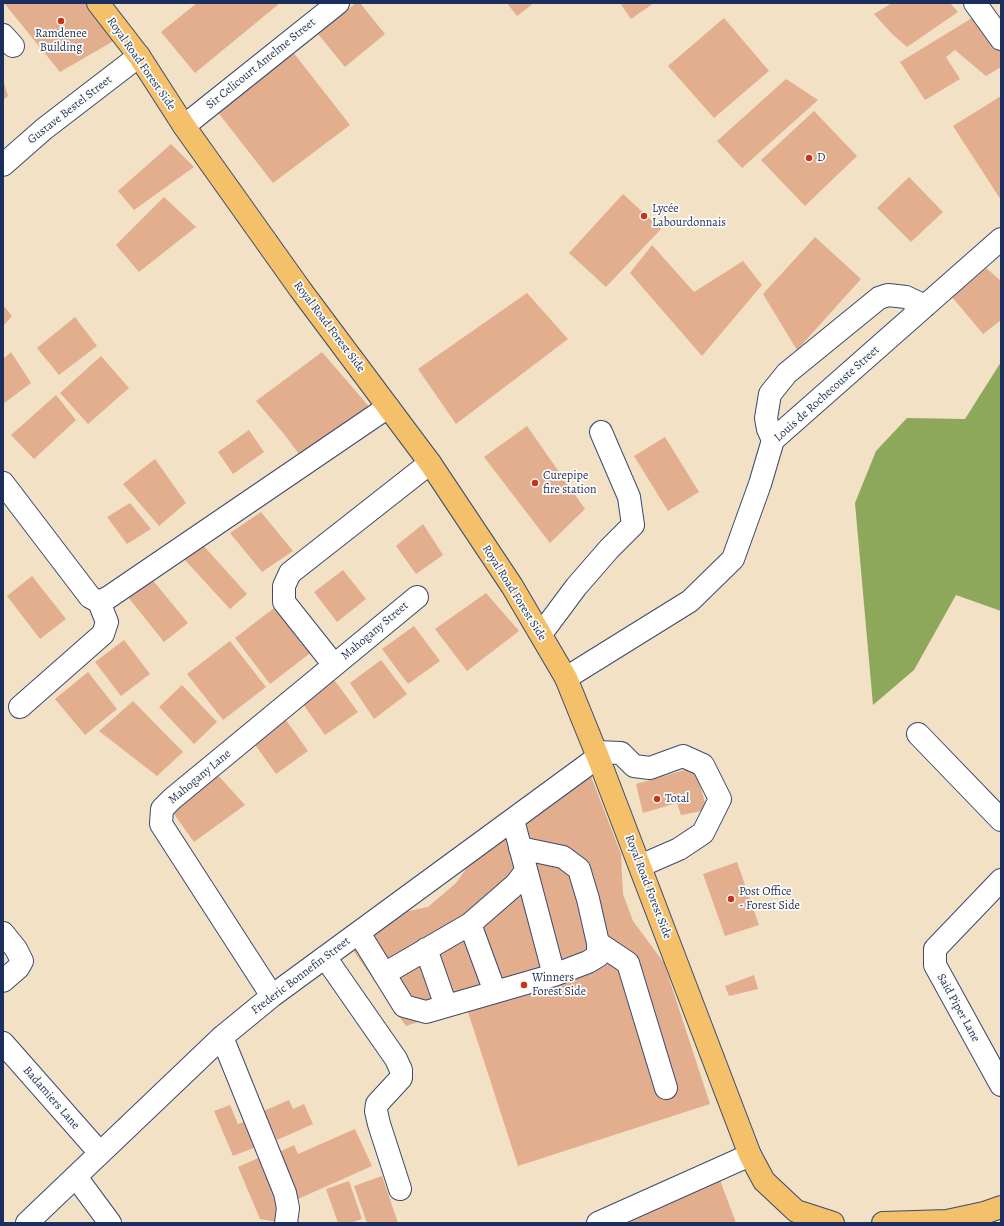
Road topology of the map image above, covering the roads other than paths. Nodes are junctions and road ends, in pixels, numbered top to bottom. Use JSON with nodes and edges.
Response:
{"nodes":[{"id":1,"x":98,"y":3,"type":"edge"},
{"id":2,"x":338,"y":3,"type":"edge"},
{"id":3,"x":975,"y":3,"type":"edge"},
{"id":4,"x":1001,"y":39,"type":"edge"},
{"id":5,"x":139,"y":56,"type":"junction"},
{"id":6,"x":184,"y":126,"type":"junction"},
{"id":7,"x":3,"y":165,"type":"edge"},
{"id":8,"x":1001,"y":239,"type":"edge"},
{"id":9,"x":925,"y":306,"type":"junction"},
{"id":10,"x":388,"y":407,"type":"junction"},
{"id":11,"x":601,"y":432,"type":"dead end"},
{"id":12,"x":772,"y":440,"type":"junction"},
{"id":13,"x":430,"y":463,"type":"junction"},
{"id":14,"x":3,"y":483,"type":"edge"},
{"id":15,"x":417,"y":597,"type":"dead end"},
{"id":16,"x":99,"y":602,"type":"junction"},
{"id":17,"x":541,"y":634,"type":"junction"},
{"id":18,"x":334,"y":665,"type":"junction"},
{"id":19,"x":566,"y":678,"type":"junction"},
{"id":20,"x":20,"y":706,"type":"dead end"},
{"id":21,"x":918,"y":734,"type":"dead end"},
{"id":22,"x":597,"y":754,"type":"junction"},
{"id":23,"x":513,"y":820,"type":"junction"},
{"id":24,"x":1001,"y":820,"type":"edge"},
{"id":25,"x":520,"y":848,"type":"junction"},
{"id":26,"x":640,"y":866,"type":"junction"},
{"id":27,"x":526,"y":871,"type":"junction"},
{"id":28,"x":1001,"y":880,"type":"edge"},
{"id":29,"x":470,"y":924,"type":"junction"},
{"id":30,"x":3,"y":933,"type":"edge"},
{"id":31,"x":359,"y":933,"type":"junction"},
{"id":32,"x":598,"y":943,"type":"junction"},
{"id":33,"x":426,"y":950,"type":"junction"},
{"id":34,"x":325,"y":957,"type":"junction"},
{"id":35,"x":384,"y":974,"type":"junction"},
{"id":36,"x":554,"y":975,"type":"junction"},
{"id":37,"x":3,"y":981,"type":"edge"},
{"id":38,"x":494,"y":992,"type":"junction"},
{"id":39,"x":272,"y":996,"type":"junction"},
{"id":40,"x":446,"y":1006,"type":"junction"},
{"id":41,"x":222,"y":1037,"type":"junction"},
{"id":42,"x":3,"y":1044,"type":"edge"},
{"id":43,"x":1001,"y":1085,"type":"edge"},
{"id":44,"x":666,"y":1088,"type":"dead end"},
{"id":45,"x":100,"y":1153,"type":"junction"},
{"id":46,"x":750,"y":1155,"type":"junction"},
{"id":47,"x":76,"y":1177,"type":"junction"},
{"id":48,"x":400,"y":1188,"type":"dead end"},
{"id":49,"x":1001,"y":1207,"type":"edge"},
{"id":50,"x":792,"y":1217,"type":"edge"},
{"id":51,"x":27,"y":1223,"type":"edge"},
{"id":52,"x":110,"y":1223,"type":"edge"},
{"id":53,"x":286,"y":1223,"type":"edge"},
{"id":54,"x":598,"y":1223,"type":"edge"},
{"id":55,"x":833,"y":1223,"type":"edge"},
{"id":56,"x":883,"y":1223,"type":"edge"}],
"edges":[{"from":1,"to":5,"type":"main road","name":"Royal Road Forest Side"},
{"from":2,"to":6,"type":"street","name":"Sir Celicourt Antelme Street"},
{"from":3,"to":4,"type":"street"},
{"from":5,"to":6,"type":"main road","name":"Royal Road Forest Side"},
{"from":5,"to":7,"type":"street","name":"Gustave Bestel Street"},
{"from":6,"to":10,"type":"main road","name":"Royal Road Forest Side"},
{"from":8,"to":9,"type":"street","name":"Louis de Rochecouste Street"},
{"from":9,"to":12,"type":"street","name":"Louis de Rochecouste Street"},
{"from":9,"to":12,"type":"street"},
{"from":10,"to":13,"type":"main road","name":"Royal Road Forest Side"},
{"from":10,"to":16,"type":"street"},
{"from":11,"to":17,"type":"street"},
{"from":12,"to":19,"type":"street","name":"Louis de Rochecouste Street"},
{"from":13,"to":17,"type":"main road","name":"Royal Road Forest Side"},
{"from":13,"to":18,"type":"street"},
{"from":14,"to":16,"type":"street"},
{"from":15,"to":18,"type":"street","name":"Mahogany Street"},
{"from":16,"to":20,"type":"street"},
{"from":17,"to":19,"type":"main road","name":"Royal Road Forest Side"},
{"from":18,"to":39,"type":"street","name":"Mahogany Lane"},
{"from":19,"to":22,"type":"main road","name":"Royal Road Forest Side"},
{"from":21,"to":24,"type":"street"},
{"from":22,"to":23,"type":"street","name":"Frederic Bonnefin Street"},
{"from":22,"to":26,"type":"main road","name":"Royal Road Forest Side"},
{"from":22,"to":26,"type":"street"},
{"from":23,"to":25,"type":"street"},
{"from":23,"to":31,"type":"street","name":"Frederic Bonnefin Street"},
{"from":25,"to":27,"type":"street"},
{"from":25,"to":32,"type":"street"},
{"from":26,"to":46,"type":"main road","name":"Royal Road Forest Side"},
{"from":27,"to":29,"type":"street"},
{"from":27,"to":36,"type":"street"},
{"from":28,"to":43,"type":"street","name":"Said Piper Lane"},
{"from":29,"to":33,"type":"street"},
{"from":29,"to":38,"type":"street"},
{"from":30,"to":37,"type":"street"},
{"from":31,"to":34,"type":"street","name":"Frederic Bonnefin Street"},
{"from":31,"to":35,"type":"street"},
{"from":32,"to":36,"type":"street"},
{"from":32,"to":44,"type":"street"},
{"from":33,"to":35,"type":"street"},
{"from":33,"to":40,"type":"street"},
{"from":34,"to":39,"type":"street","name":"Frederic Bonnefin Street"},
{"from":34,"to":48,"type":"street"},
{"from":35,"to":40,"type":"street"},
{"from":36,"to":38,"type":"street"},
{"from":38,"to":40,"type":"street"},
{"from":39,"to":41,"type":"street","name":"Frederic Bonnefin Street"},
{"from":41,"to":45,"type":"street","name":"Frederic Bonnefin Street"},
{"from":41,"to":53,"type":"street"},
{"from":42,"to":45,"type":"street","name":"Badamiers Lane"},
{"from":45,"to":47,"type":"street","name":"Frederic Bonnefin Street"},
{"from":46,"to":50,"type":"main road","name":"Royal Road Forest Side"},
{"from":46,"to":54,"type":"street"},
{"from":47,"to":51,"type":"street","name":"Frederic Bonnefin Street"},
{"from":47,"to":52,"type":"street"},
{"from":49,"to":56,"type":"main road"},
{"from":50,"to":55,"type":"main road","name":"Royal Road Forest Side"}]}
